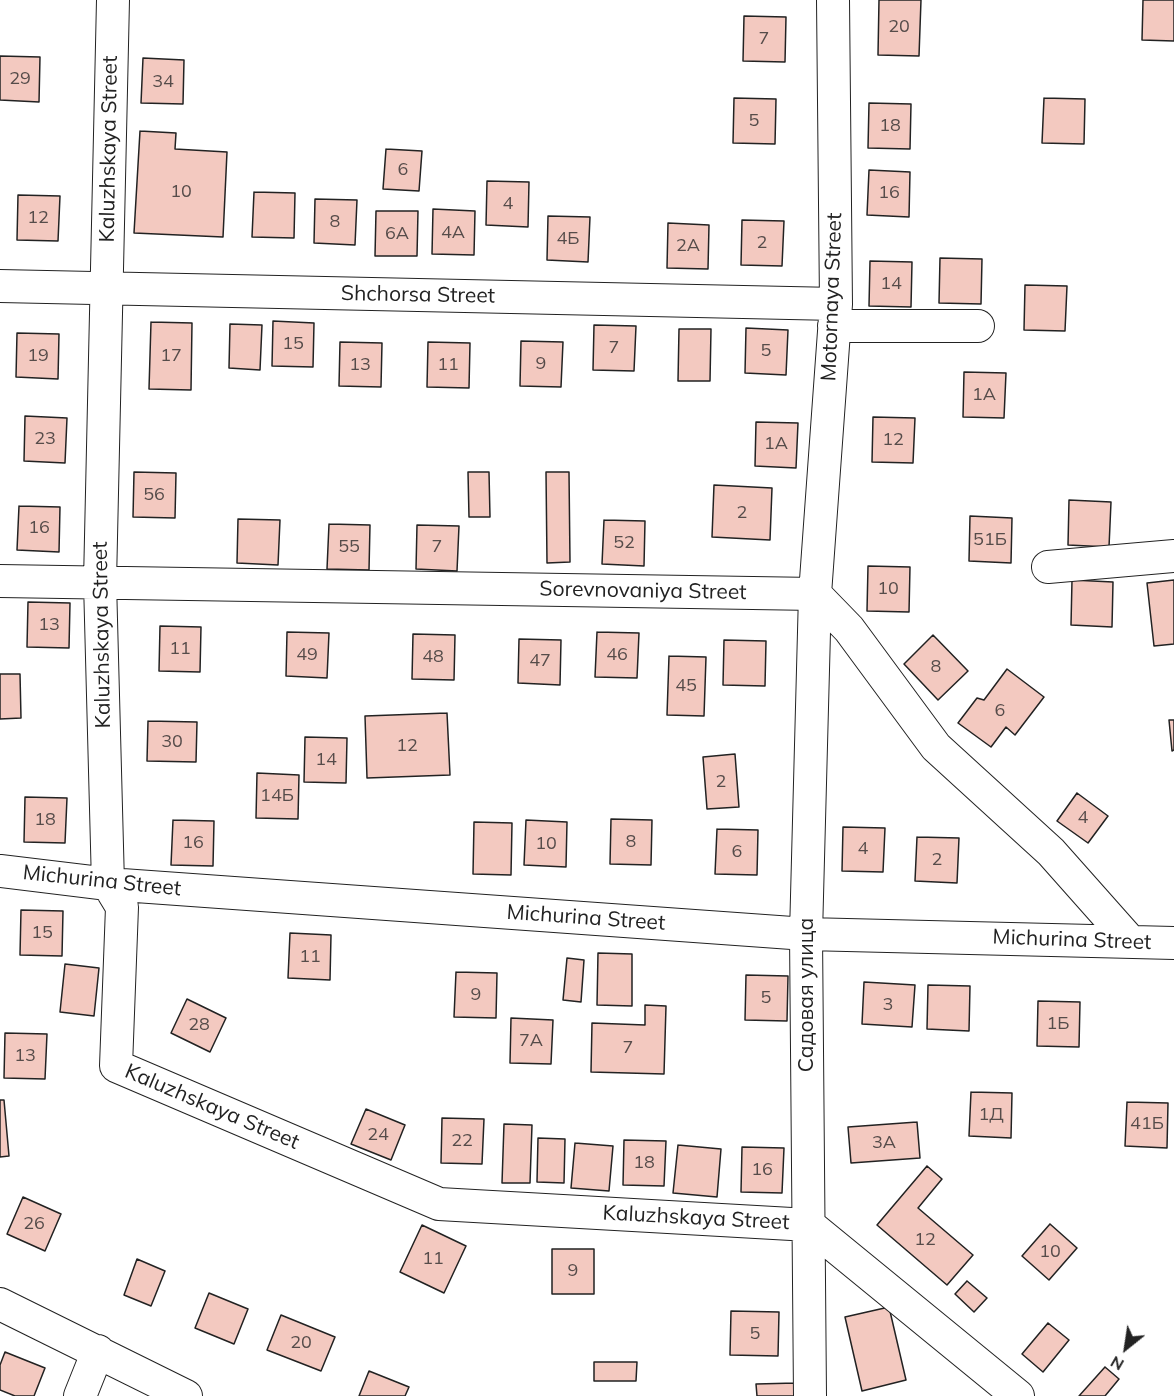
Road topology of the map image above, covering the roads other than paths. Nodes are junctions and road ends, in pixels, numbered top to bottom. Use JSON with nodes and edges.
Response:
{"nodes":[{"id":1,"x":113,"y":0,"type":"edge"},
{"id":2,"x":833,"y":0,"type":"edge"},
{"id":3,"x":0,"y":286,"type":"edge"},
{"id":4,"x":106,"y":289,"type":"junction"},
{"id":5,"x":835,"y":315,"type":"junction"},
{"id":6,"x":978,"y":326,"type":"dead end"},
{"id":7,"x":1174,"y":556,"type":"edge"},
{"id":8,"x":1048,"y":567,"type":"dead end"},
{"id":9,"x":0,"y":581,"type":"edge"},
{"id":10,"x":100,"y":582,"type":"junction"},
{"id":11,"x":815,"y":594,"type":"junction"},
{"id":12,"x":0,"y":871,"type":"edge"},
{"id":13,"x":108,"y":884,"type":"junction"},
{"id":14,"x":806,"y":934,"type":"junction"},
{"id":15,"x":1130,"y":941,"type":"junction"},
{"id":16,"x":1174,"y":943,"type":"edge"},
{"id":17,"x":809,"y":1225,"type":"junction"},
{"id":18,"x":0,"y":1304,"type":"edge"},
{"id":19,"x":98,"y":1351,"type":"junction"},
{"id":20,"x":80,"y":1396,"type":"edge"},
{"id":21,"x":186,"y":1396,"type":"edge"},
{"id":22,"x":810,"y":1396,"type":"edge"},
{"id":23,"x":1018,"y":1396,"type":"edge"}],
"edges":[{"from":1,"to":4,"type":"street","name":"Kaluzhskaya Street"},
{"from":2,"to":5,"type":"street","name":"Motornaya Street"},
{"from":3,"to":4,"type":"street","name":"Shchorsa Street"},
{"from":4,"to":5,"type":"street","name":"Shchorsa Street"},
{"from":4,"to":10,"type":"street","name":"Kaluzhskaya Street"},
{"from":5,"to":6,"type":"street","name":"Shchorsa Street"},
{"from":5,"to":11,"type":"street","name":"Motornaya Street"},
{"from":7,"to":8,"type":"street"},
{"from":9,"to":10,"type":"street","name":"Sorevnovaniya Street"},
{"from":10,"to":11,"type":"street","name":"Sorevnovaniya Street"},
{"from":10,"to":13,"type":"street","name":"Kaluzhskaya Street"},
{"from":11,"to":14,"type":"street","name":"Садовая улица"},
{"from":11,"to":15,"type":"street"},
{"from":12,"to":13,"type":"street","name":"Michurina Street"},
{"from":13,"to":14,"type":"street","name":"Michurina Street"},
{"from":13,"to":17,"type":"street","name":"Kaluzhskaya Street"},
{"from":14,"to":15,"type":"street","name":"Michurina Street"},
{"from":14,"to":17,"type":"street","name":"Садовая улица"},
{"from":15,"to":16,"type":"street","name":"Michurina Street"},
{"from":17,"to":22,"type":"street","name":"Садовая улица"},
{"from":17,"to":23,"type":"street","name":"Kaluzhskaya Street"},
{"from":18,"to":19,"type":"street"},
{"from":19,"to":20,"type":"street"},
{"from":19,"to":21,"type":"street"}]}
